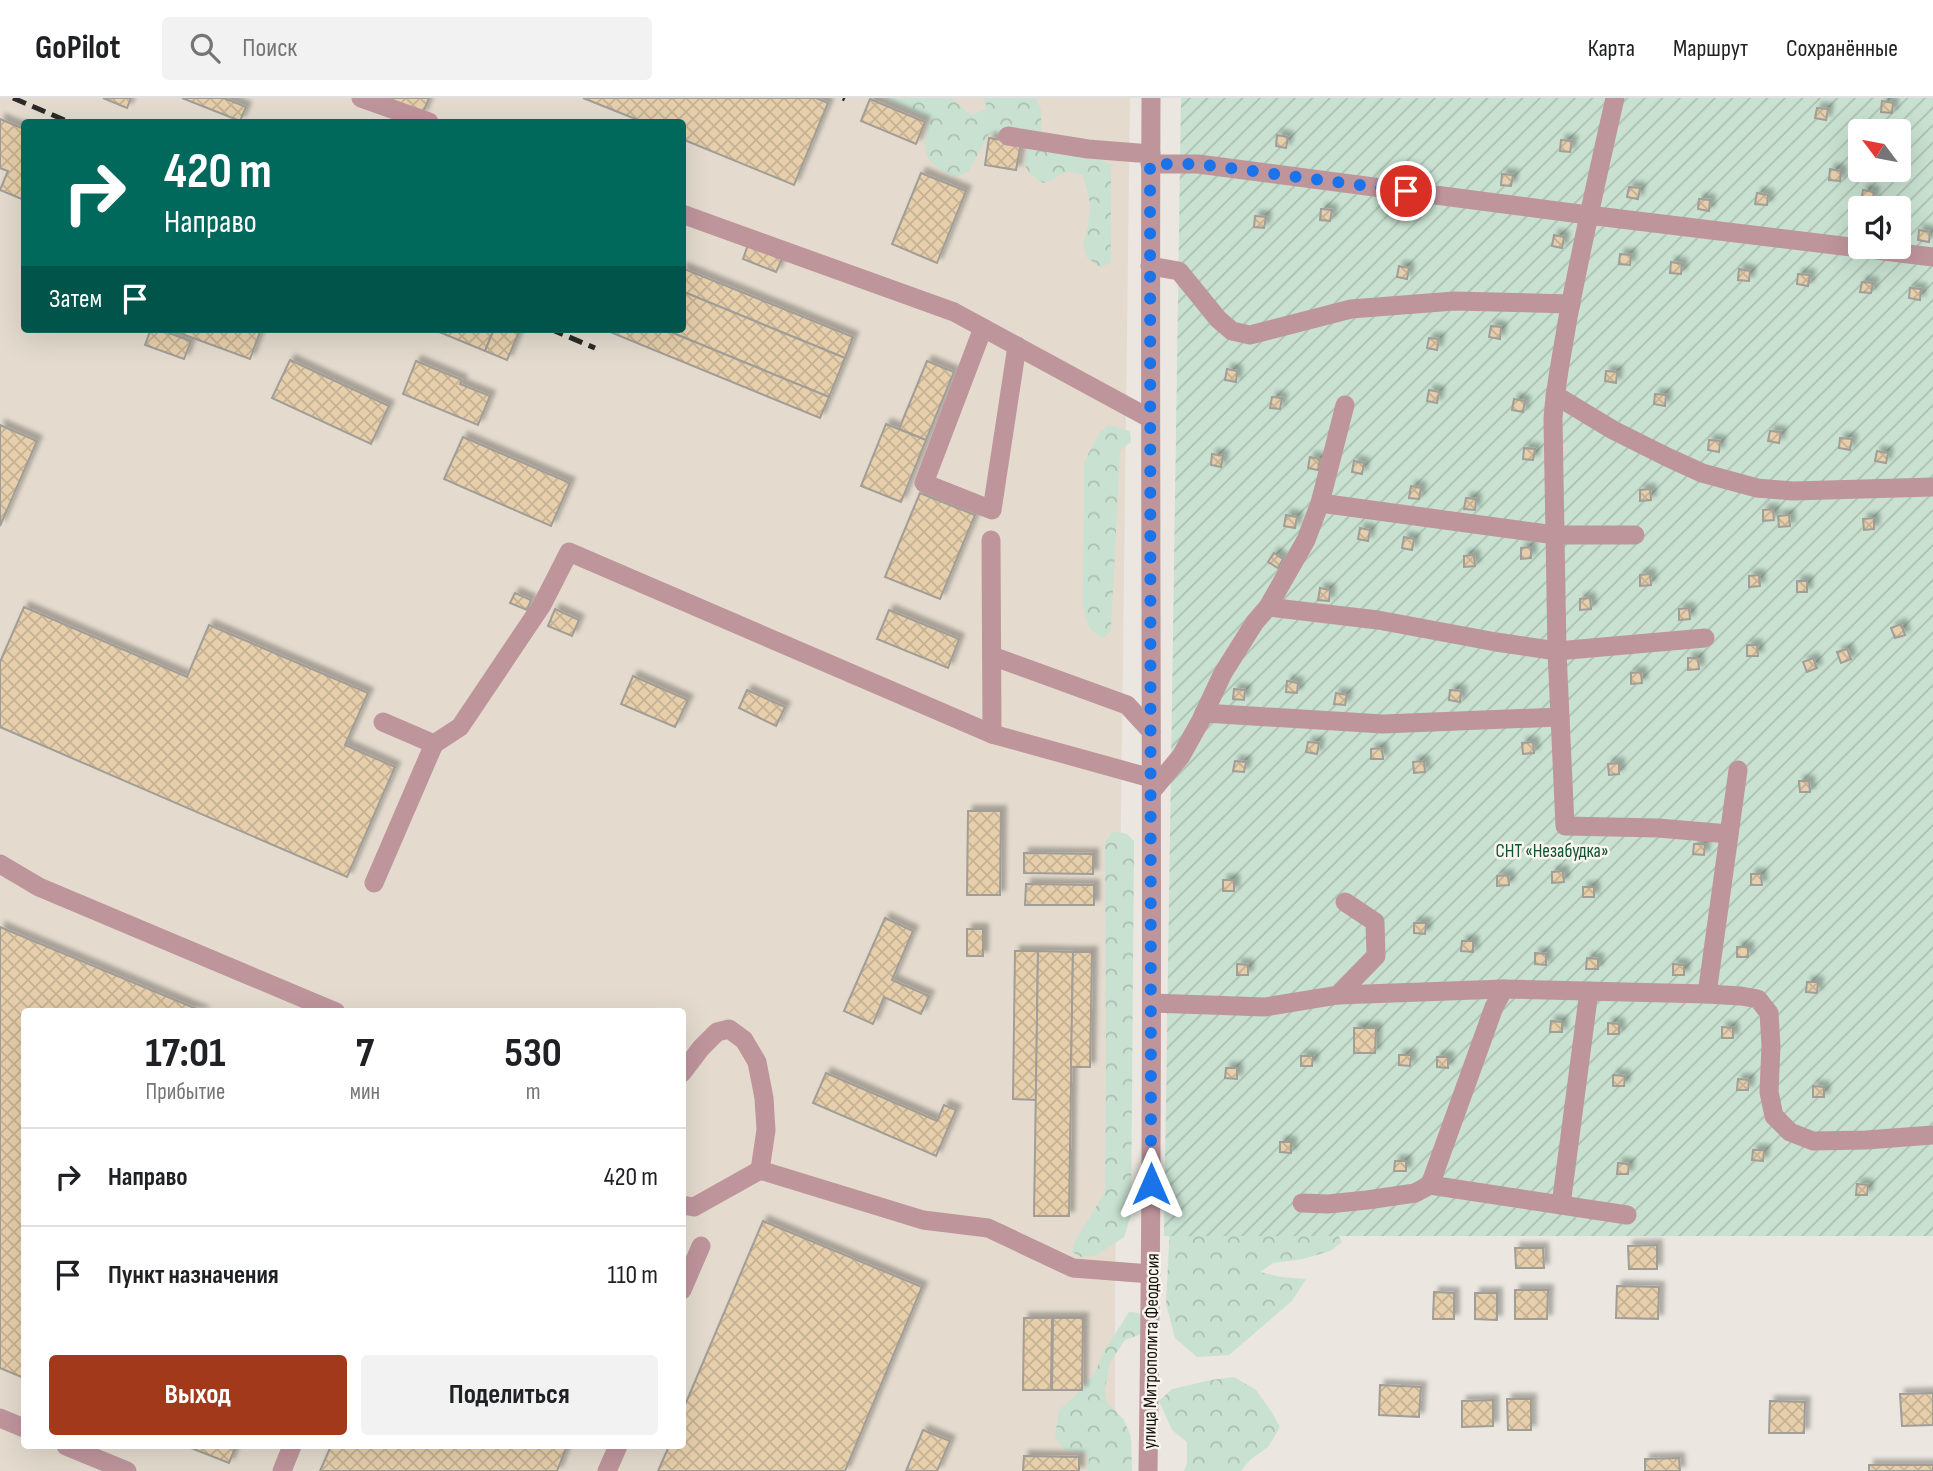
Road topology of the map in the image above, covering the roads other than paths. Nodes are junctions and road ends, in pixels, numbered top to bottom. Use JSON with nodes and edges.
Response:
{"nodes":[{"id":1,"x":361,"y":98,"type":"edge"},
{"id":2,"x":1151,"y":98,"type":"edge"},
{"id":3,"x":1615,"y":98,"type":"edge"},
{"id":4,"x":420,"y":119,"type":"edge"},
{"id":5,"x":1007,"y":136,"type":"dead end"},
{"id":6,"x":1150,"y":159,"type":"junction"},
{"id":7,"x":686,"y":215,"type":"edge"},
{"id":8,"x":1588,"y":215,"type":"junction"},
{"id":9,"x":1933,"y":257,"type":"edge"},
{"id":10,"x":1150,"y":266,"type":"junction"},
{"id":11,"x":1571,"y":304,"type":"junction"},
{"id":12,"x":984,"y":328,"type":"junction"},
{"id":13,"x":1017,"y":346,"type":"junction"},
{"id":14,"x":1555,"y":395,"type":"junction"},
{"id":15,"x":1345,"y":405,"type":"dead end"},
{"id":16,"x":1149,"y":418,"type":"junction"},
{"id":17,"x":1933,"y":487,"type":"edge"},
{"id":18,"x":1320,"y":503,"type":"junction"},
{"id":19,"x":1555,"y":535,"type":"junction"},
{"id":20,"x":1635,"y":535,"type":"dead end"},
{"id":21,"x":990,"y":540,"type":"dead end"},
{"id":22,"x":1268,"y":607,"type":"junction"},
{"id":23,"x":1705,"y":638,"type":"dead end"},
{"id":24,"x":1557,"y":650,"type":"junction"},
{"id":25,"x":992,"y":656,"type":"junction"},
{"id":26,"x":1204,"y":713,"type":"junction"},
{"id":27,"x":1560,"y":717,"type":"junction"},
{"id":28,"x":383,"y":722,"type":"dead end"},
{"id":29,"x":1152,"y":732,"type":"junction"},
{"id":30,"x":992,"y":734,"type":"junction"},
{"id":31,"x":434,"y":744,"type":"junction"},
{"id":32,"x":1738,"y":770,"type":"dead end"},
{"id":33,"x":1152,"y":785,"type":"junction"},
{"id":34,"x":1729,"y":834,"type":"junction"},
{"id":35,"x":0,"y":864,"type":"edge"},
{"id":36,"x":374,"y":883,"type":"dead end"},
{"id":37,"x":1345,"y":902,"type":"dead end"},
{"id":38,"x":1504,"y":989,"type":"junction"},
{"id":39,"x":1589,"y":991,"type":"junction"},
{"id":40,"x":1707,"y":994,"type":"junction"},
{"id":41,"x":1338,"y":996,"type":"junction"},
{"id":42,"x":1152,"y":1003,"type":"junction"},
{"id":43,"x":327,"y":1008,"type":"edge"},
{"id":44,"x":686,"y":1068,"type":"edge"},
{"id":45,"x":1933,"y":1135,"type":"edge"},
{"id":46,"x":760,"y":1170,"type":"junction"},
{"id":47,"x":1430,"y":1185,"type":"junction"},
{"id":48,"x":1302,"y":1203,"type":"dead end"},
{"id":49,"x":1561,"y":1205,"type":"junction"},
{"id":50,"x":686,"y":1206,"type":"edge"},
{"id":51,"x":1627,"y":1215,"type":"dead end"},
{"id":52,"x":701,"y":1246,"type":"dead end"},
{"id":53,"x":1151,"y":1274,"type":"junction"},
{"id":54,"x":686,"y":1281,"type":"edge"},
{"id":55,"x":0,"y":1418,"type":"edge"},
{"id":56,"x":21,"y":1427,"type":"edge"},
{"id":57,"x":73,"y":1449,"type":"edge"},
{"id":58,"x":291,"y":1449,"type":"edge"},
{"id":59,"x":617,"y":1449,"type":"edge"},
{"id":60,"x":127,"y":1471,"type":"edge"},
{"id":61,"x":282,"y":1471,"type":"edge"},
{"id":62,"x":607,"y":1471,"type":"edge"},
{"id":63,"x":1148,"y":1471,"type":"edge"}],
"edges":[{"from":1,"to":4,"type":"street"},
{"from":2,"to":6,"type":"street","name":"улица Митрополита Феодосия"},
{"from":3,"to":8,"type":"street"},
{"from":5,"to":6,"type":"street"},
{"from":6,"to":8,"type":"street"},
{"from":6,"to":10,"type":"street","name":"улица Митрополита Феодосия"},
{"from":7,"to":12,"type":"street"},
{"from":8,"to":9,"type":"street"},
{"from":8,"to":11,"type":"street"},
{"from":10,"to":11,"type":"street"},
{"from":10,"to":16,"type":"street","name":"улица Митрополита Феодосия"},
{"from":11,"to":14,"type":"street"},
{"from":12,"to":13,"type":"street"},
{"from":12,"to":13,"type":"street"},
{"from":13,"to":16,"type":"street"},
{"from":14,"to":17,"type":"street"},
{"from":14,"to":19,"type":"street"},
{"from":15,"to":18,"type":"street"},
{"from":16,"to":29,"type":"street","name":"улица Митрополита Феодосия"},
{"from":18,"to":19,"type":"street"},
{"from":18,"to":22,"type":"street"},
{"from":19,"to":20,"type":"street"},
{"from":19,"to":24,"type":"street"},
{"from":21,"to":25,"type":"street"},
{"from":22,"to":24,"type":"street"},
{"from":22,"to":26,"type":"street"},
{"from":23,"to":24,"type":"street"},
{"from":24,"to":27,"type":"street"},
{"from":25,"to":29,"type":"street"},
{"from":25,"to":30,"type":"street"},
{"from":26,"to":27,"type":"street"},
{"from":26,"to":33,"type":"street"},
{"from":27,"to":34,"type":"street"},
{"from":28,"to":31,"type":"street"},
{"from":29,"to":33,"type":"street","name":"улица Митрополита Феодосия"},
{"from":30,"to":31,"type":"street"},
{"from":30,"to":33,"type":"street"},
{"from":31,"to":36,"type":"street"},
{"from":32,"to":34,"type":"street"},
{"from":33,"to":42,"type":"street","name":"улица Митрополита Феодосия"},
{"from":34,"to":40,"type":"street"},
{"from":35,"to":43,"type":"street"},
{"from":37,"to":41,"type":"street"},
{"from":38,"to":39,"type":"street"},
{"from":38,"to":41,"type":"street"},
{"from":38,"to":47,"type":"street"},
{"from":39,"to":40,"type":"street"},
{"from":39,"to":49,"type":"street"},
{"from":40,"to":45,"type":"street"},
{"from":41,"to":42,"type":"street"},
{"from":42,"to":53,"type":"street","name":"улица Митрополита Феодосия"},
{"from":44,"to":46,"type":"street"},
{"from":46,"to":50,"type":"street"},
{"from":46,"to":53,"type":"street"},
{"from":47,"to":48,"type":"street"},
{"from":47,"to":49,"type":"street"},
{"from":49,"to":51,"type":"street"},
{"from":52,"to":54,"type":"street"},
{"from":53,"to":63,"type":"street","name":"улица Митрополита Феодосия"},
{"from":55,"to":56,"type":"street"},
{"from":57,"to":60,"type":"street"},
{"from":58,"to":61,"type":"street"},
{"from":59,"to":62,"type":"street"}]}
